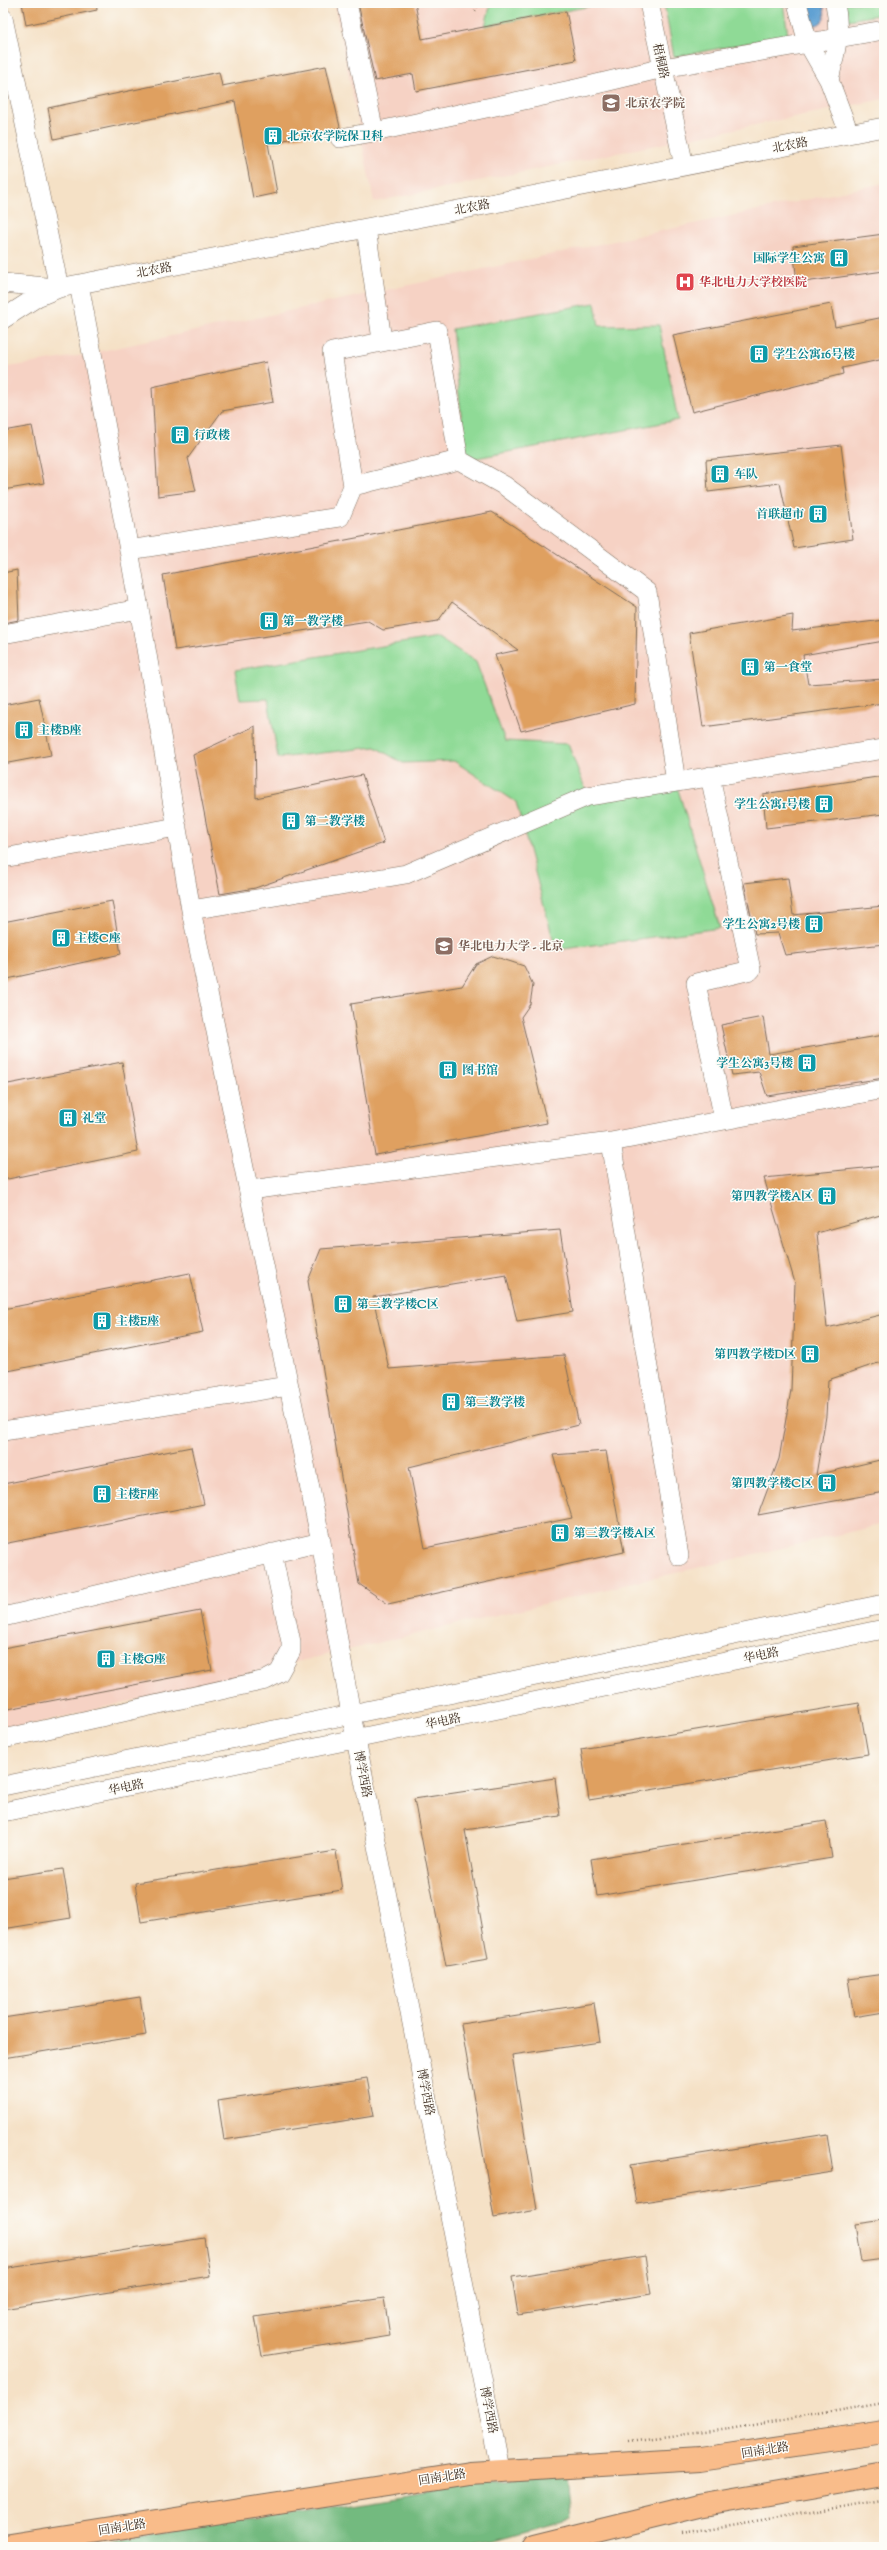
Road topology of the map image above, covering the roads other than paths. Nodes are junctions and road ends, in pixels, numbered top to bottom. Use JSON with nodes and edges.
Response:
{"nodes":[{"id":1,"x":347,"y":3,"type":"edge"},
{"id":2,"x":649,"y":3,"type":"edge"},
{"id":3,"x":797,"y":3,"type":"edge"},
{"id":4,"x":835,"y":3,"type":"edge"},
{"id":5,"x":3,"y":18,"type":"edge"},
{"id":6,"x":884,"y":30,"type":"edge"},
{"id":7,"x":839,"y":39,"type":"junction"},
{"id":8,"x":808,"y":43,"type":"junction"},
{"id":9,"x":663,"y":68,"type":"junction"},
{"id":10,"x":829,"y":80,"type":"junction"},
{"id":11,"x":884,"y":126,"type":"edge"},
{"id":12,"x":374,"y":132,"type":"junction"},
{"id":13,"x":849,"y":133,"type":"junction"},
{"id":14,"x":340,"y":138,"type":"dead end"},
{"id":15,"x":684,"y":166,"type":"junction"},
{"id":16,"x":366,"y":228,"type":"junction"},
{"id":17,"x":3,"y":283,"type":"edge"},
{"id":18,"x":79,"y":284,"type":"junction"},
{"id":19,"x":59,"y":288,"type":"junction"},
{"id":20,"x":3,"y":319,"type":"edge"},
{"id":21,"x":382,"y":340,"type":"junction"},
{"id":22,"x":459,"y":460,"type":"junction"},
{"id":23,"x":353,"y":486,"type":"junction"},
{"id":24,"x":129,"y":550,"type":"junction"},
{"id":25,"x":140,"y":609,"type":"junction"},
{"id":26,"x":3,"y":634,"type":"edge"},
{"id":27,"x":884,"y":749,"type":"edge"},
{"id":28,"x":710,"y":776,"type":"junction"},
{"id":29,"x":676,"y":782,"type":"junction"},
{"id":30,"x":177,"y":827,"type":"junction"},
{"id":31,"x":3,"y":858,"type":"edge"},
{"id":32,"x":191,"y":910,"type":"junction"},
{"id":33,"x":884,"y":1089,"type":"edge"},
{"id":34,"x":724,"y":1120,"type":"junction"},
{"id":35,"x":611,"y":1142,"type":"junction"},
{"id":36,"x":249,"y":1190,"type":"junction"},
{"id":37,"x":288,"y":1386,"type":"junction"},
{"id":38,"x":3,"y":1431,"type":"edge"},
{"id":39,"x":321,"y":1542,"type":"junction"},
{"id":40,"x":272,"y":1553,"type":"junction"},
{"id":41,"x":679,"y":1556,"type":"dead end"},
{"id":42,"x":884,"y":1604,"type":"edge"},
{"id":43,"x":3,"y":1617,"type":"edge"},
{"id":44,"x":884,"y":1629,"type":"edge"},
{"id":45,"x":351,"y":1714,"type":"junction"},
{"id":46,"x":3,"y":1739,"type":"edge"},
{"id":47,"x":356,"y":1739,"type":"junction"},
{"id":48,"x":3,"y":1786,"type":"edge"},
{"id":49,"x":3,"y":1812,"type":"edge"},
{"id":50,"x":884,"y":2432,"type":"edge"},
{"id":51,"x":500,"y":2469,"type":"junction"},
{"id":52,"x":884,"y":2474,"type":"edge"},
{"id":53,"x":3,"y":2546,"type":"edge"},
{"id":54,"x":533,"y":2547,"type":"edge"}],
"edges":[{"from":1,"to":12,"type":"street"},
{"from":2,"to":9,"type":"street","name":"梧桐路"},
{"from":3,"to":8,"type":"street"},
{"from":4,"to":7,"type":"street"},
{"from":5,"to":19,"type":"street"},
{"from":6,"to":7,"type":"street"},
{"from":7,"to":8,"type":"street"},
{"from":7,"to":10,"type":"street"},
{"from":8,"to":9,"type":"street"},
{"from":8,"to":10,"type":"street"},
{"from":9,"to":12,"type":"street"},
{"from":9,"to":15,"type":"street","name":"梧桐路"},
{"from":10,"to":13,"type":"street"},
{"from":11,"to":13,"type":"street","name":"北农路"},
{"from":12,"to":14,"type":"street"},
{"from":13,"to":15,"type":"street","name":"北农路"},
{"from":15,"to":16,"type":"street","name":"北农路"},
{"from":16,"to":18,"type":"street","name":"北农路"},
{"from":16,"to":21,"type":"street"},
{"from":17,"to":19,"type":"street","name":"北农路"},
{"from":18,"to":19,"type":"street","name":"北农路"},
{"from":18,"to":24,"type":"street","name":"博学西路"},
{"from":19,"to":20,"type":"street","name":"北农路"},
{"from":21,"to":22,"type":"street"},
{"from":21,"to":23,"type":"street"},
{"from":22,"to":23,"type":"street"},
{"from":22,"to":29,"type":"street"},
{"from":23,"to":24,"type":"street"},
{"from":24,"to":25,"type":"street","name":"博学西路"},
{"from":25,"to":26,"type":"street"},
{"from":25,"to":30,"type":"street","name":"博学西路"},
{"from":27,"to":28,"type":"street"},
{"from":28,"to":29,"type":"street"},
{"from":28,"to":34,"type":"street"},
{"from":29,"to":32,"type":"street"},
{"from":30,"to":31,"type":"street"},
{"from":30,"to":32,"type":"street","name":"博学西路"},
{"from":32,"to":36,"type":"street","name":"博学西路"},
{"from":33,"to":34,"type":"street"},
{"from":34,"to":35,"type":"street"},
{"from":35,"to":36,"type":"street"},
{"from":35,"to":41,"type":"street"},
{"from":36,"to":37,"type":"street","name":"博学西路"},
{"from":37,"to":38,"type":"street"},
{"from":37,"to":39,"type":"street","name":"博学西路"},
{"from":39,"to":40,"type":"street"},
{"from":39,"to":45,"type":"street","name":"博学西路"},
{"from":40,"to":43,"type":"street"},
{"from":40,"to":46,"type":"street"},
{"from":42,"to":45,"type":"street","name":"华电路"},
{"from":44,"to":47,"type":"street","name":"华电路"},
{"from":45,"to":47,"type":"street","name":"博学西路"},
{"from":45,"to":48,"type":"street","name":"华电路"},
{"from":47,"to":49,"type":"street","name":"华电路"},
{"from":47,"to":51,"type":"street","name":"博学西路"},
{"from":50,"to":51,"type":"main road","name":"回南北路"},
{"from":51,"to":53,"type":"main road","name":"回南北路"},
{"from":52,"to":54,"type":"main road"}]}
